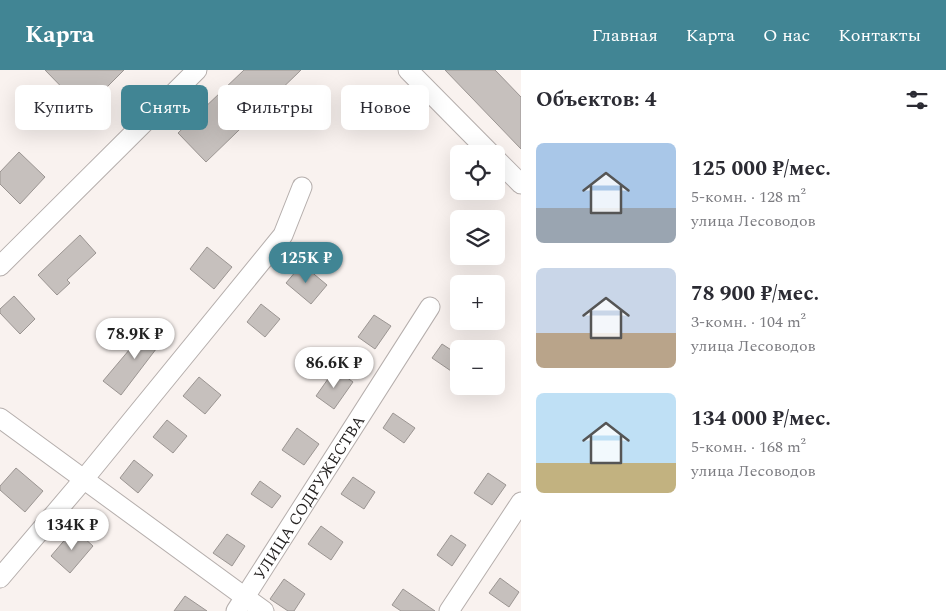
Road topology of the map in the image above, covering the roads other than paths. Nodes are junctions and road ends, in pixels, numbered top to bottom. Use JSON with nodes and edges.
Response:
{"nodes":[{"id":1,"x":197,"y":70,"type":"edge"},
{"id":2,"x":408,"y":70,"type":"edge"},
{"id":3,"x":482,"y":145,"type":"edge"},
{"id":4,"x":505,"y":168,"type":"edge"},
{"id":5,"x":521,"y":184,"type":"edge"},
{"id":6,"x":302,"y":187,"type":"dead end"},
{"id":7,"x":0,"y":266,"type":"edge"},
{"id":8,"x":430,"y":307,"type":"dead end"},
{"id":9,"x":0,"y":418,"type":"edge"},
{"id":10,"x":84,"y":479,"type":"junction"},
{"id":11,"x":521,"y":502,"type":"edge"},
{"id":12,"x":0,"y":578,"type":"edge"},
{"id":13,"x":241,"y":604,"type":"edge"},
{"id":14,"x":264,"y":611,"type":"edge"},
{"id":15,"x":449,"y":611,"type":"edge"}],
"edges":[{"from":1,"to":7,"type":"street"},
{"from":2,"to":3,"type":"street"},
{"from":4,"to":5,"type":"street"},
{"from":6,"to":10,"type":"street"},
{"from":8,"to":13,"type":"street","name":"УЛИЦА СОДРУЖЕСТВА"},
{"from":9,"to":10,"type":"street"},
{"from":10,"to":12,"type":"street"},
{"from":10,"to":13,"type":"street"},
{"from":11,"to":15,"type":"street"},
{"from":13,"to":14,"type":"street"}]}
